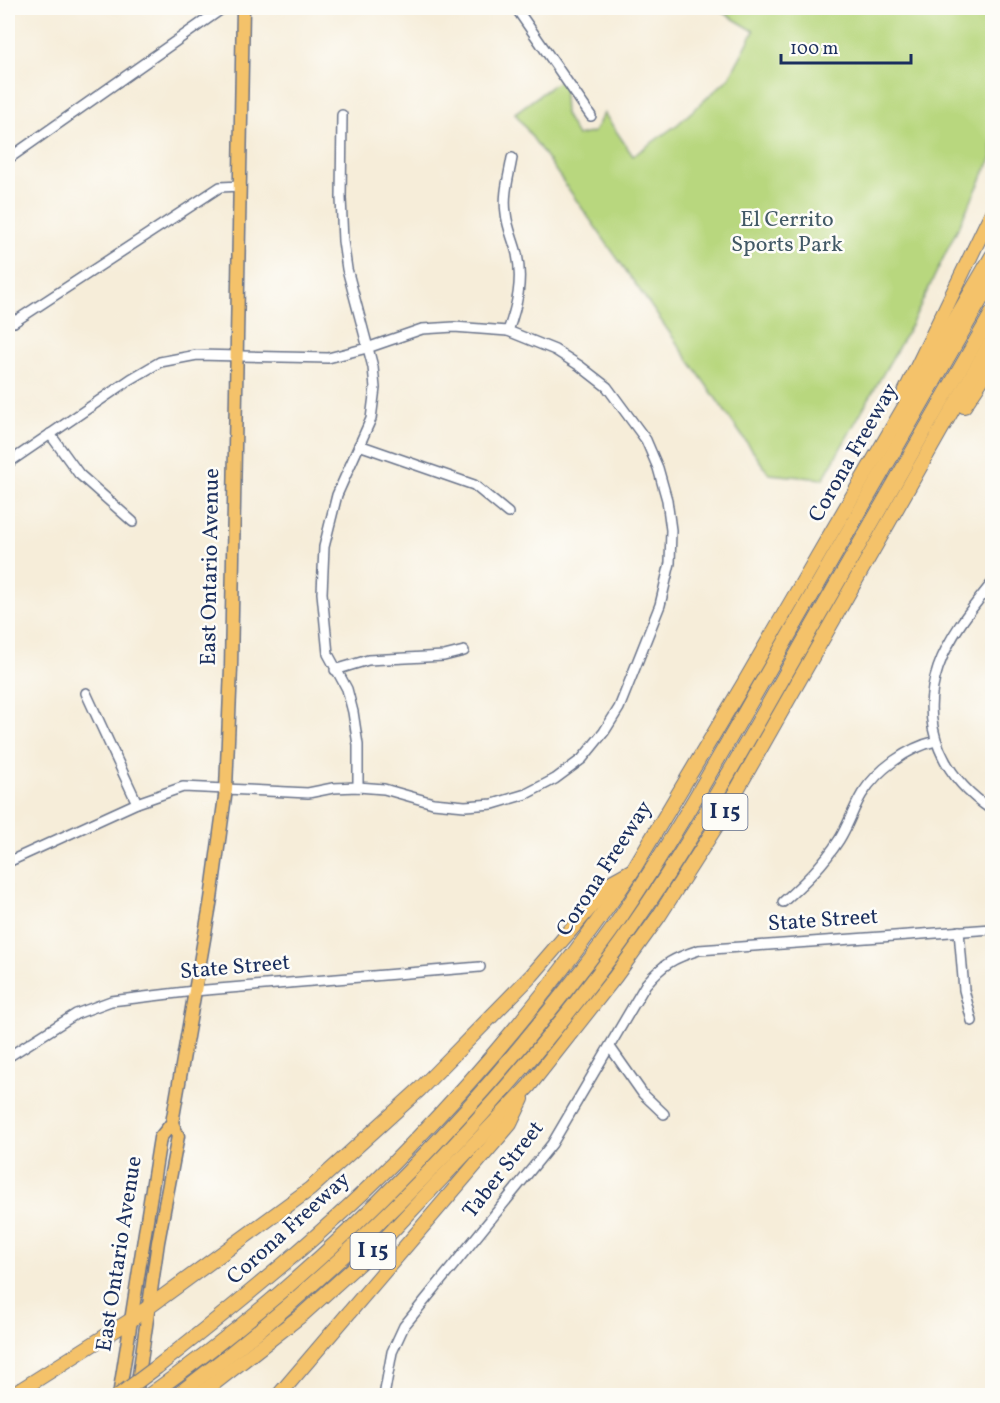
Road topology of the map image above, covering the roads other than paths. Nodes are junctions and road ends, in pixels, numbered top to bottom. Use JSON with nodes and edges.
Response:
{"nodes":[{"id":1,"x":223,"y":8,"type":"edge"},
{"id":2,"x":243,"y":8,"type":"edge"},
{"id":3,"x":516,"y":8,"type":"edge"},
{"id":4,"x":342,"y":115,"type":"dead end"},
{"id":5,"x":591,"y":116,"type":"dead end"},
{"id":6,"x":512,"y":158,"type":"dead end"},
{"id":7,"x":8,"y":159,"type":"edge"},
{"id":8,"x":241,"y":186,"type":"junction"},
{"id":9,"x":993,"y":212,"type":"edge"},
{"id":10,"x":993,"y":256,"type":"edge"},
{"id":11,"x":993,"y":280,"type":"edge"},
{"id":12,"x":8,"y":312,"type":"edge"},
{"id":13,"x":993,"y":313,"type":"edge"},
{"id":14,"x":508,"y":332,"type":"junction"},
{"id":15,"x":993,"y":340,"type":"edge"},
{"id":16,"x":367,"y":348,"type":"junction"},
{"id":17,"x":236,"y":357,"type":"junction"},
{"id":18,"x":993,"y":364,"type":"edge"},
{"id":19,"x":50,"y":434,"type":"junction"},
{"id":20,"x":359,"y":446,"type":"junction"},
{"id":21,"x":8,"y":463,"type":"edge"},
{"id":22,"x":855,"y":494,"type":"junction"},
{"id":23,"x":508,"y":513,"type":"dead end"},
{"id":24,"x":892,"y":519,"type":"junction"},
{"id":25,"x":133,"y":522,"type":"dead end"},
{"id":26,"x":993,"y":584,"type":"edge"},
{"id":27,"x":465,"y":651,"type":"dead end"},
{"id":28,"x":335,"y":670,"type":"junction"},
{"id":29,"x":86,"y":693,"type":"dead end"},
{"id":30,"x":936,"y":741,"type":"junction"},
{"id":31,"x":358,"y":787,"type":"junction"},
{"id":32,"x":226,"y":789,"type":"junction"},
{"id":33,"x":137,"y":802,"type":"junction"},
{"id":34,"x":993,"y":810,"type":"edge"},
{"id":35,"x":8,"y":862,"type":"edge"},
{"id":36,"x":633,"y":870,"type":"junction"},
{"id":37,"x":783,"y":902,"type":"dead end"},
{"id":38,"x":993,"y":928,"type":"edge"},
{"id":39,"x":958,"y":931,"type":"junction"},
{"id":40,"x":480,"y":967,"type":"dead end"},
{"id":41,"x":661,"y":967,"type":"joint"},
{"id":42,"x":194,"y":991,"type":"junction"},
{"id":43,"x":972,"y":1021,"type":"dead end"},
{"id":44,"x":609,"y":1047,"type":"junction"},
{"id":45,"x":8,"y":1057,"type":"edge"},
{"id":46,"x":529,"y":1086,"type":"junction"},
{"id":47,"x":664,"y":1114,"type":"dead end"},
{"id":48,"x":172,"y":1124,"type":"junction"},
{"id":49,"x":152,"y":1178,"type":"junction"},
{"id":50,"x":162,"y":1219,"type":"junction"},
{"id":51,"x":149,"y":1306,"type":"junction"},
{"id":52,"x":131,"y":1320,"type":"junction"},
{"id":53,"x":151,"y":1394,"type":"edge"},
{"id":54,"x":11,"y":1395,"type":"edge"},
{"id":55,"x":118,"y":1395,"type":"edge"},
{"id":56,"x":136,"y":1395,"type":"edge"},
{"id":57,"x":176,"y":1395,"type":"edge"},
{"id":58,"x":198,"y":1395,"type":"edge"},
{"id":59,"x":278,"y":1395,"type":"edge"},
{"id":60,"x":384,"y":1395,"type":"edge"}],
"edges":[{"from":1,"to":7,"type":"street"},
{"from":2,"to":8,"type":"main road","name":"East Ontario Avenue"},
{"from":3,"to":5,"type":"street"},
{"from":4,"to":16,"type":"street"},
{"from":6,"to":14,"type":"street"},
{"from":8,"to":12,"type":"street"},
{"from":8,"to":17,"type":"main road","name":"East Ontario Avenue"},
{"from":9,"to":22,"type":"highway"},
{"from":10,"to":22,"type":"highway","name":"Corona Freeway","number":"I 15"},
{"from":11,"to":53,"type":"highway"},
{"from":13,"to":57,"type":"highway"},
{"from":14,"to":16,"type":"street"},
{"from":14,"to":31,"type":"street"},
{"from":15,"to":24,"type":"highway","number":"I 15"},
{"from":16,"to":17,"type":"street"},
{"from":16,"to":20,"type":"street"},
{"from":17,"to":19,"type":"street"},
{"from":17,"to":32,"type":"main road","name":"East Ontario Avenue"},
{"from":18,"to":24,"type":"highway"},
{"from":19,"to":21,"type":"street"},
{"from":19,"to":25,"type":"street"},
{"from":20,"to":23,"type":"street"},
{"from":20,"to":28,"type":"street"},
{"from":22,"to":36,"type":"highway","name":"Corona Freeway","number":"I 15"},
{"from":24,"to":46,"type":"highway","number":"I 15"},
{"from":26,"to":30,"type":"street"},
{"from":27,"to":28,"type":"street"},
{"from":28,"to":31,"type":"street"},
{"from":29,"to":33,"type":"street"},
{"from":30,"to":34,"type":"street"},
{"from":30,"to":37,"type":"street"},
{"from":31,"to":32,"type":"street"},
{"from":32,"to":33,"type":"street"},
{"from":32,"to":42,"type":"main road","name":"East Ontario Avenue"},
{"from":33,"to":35,"type":"street"},
{"from":36,"to":51,"type":"highway"},
{"from":36,"to":55,"type":"highway","name":"Corona Freeway","number":"I 15","bridge":true},
{"from":38,"to":39,"type":"street","name":"State Street"},
{"from":39,"to":41,"type":"street","name":"State Street"},
{"from":39,"to":43,"type":"street"},
{"from":40,"to":42,"type":"street","name":"State Street"},
{"from":41,"to":44,"type":"street","name":"Taber Street"},
{"from":42,"to":45,"type":"street","name":"State Street"},
{"from":42,"to":48,"type":"main road","name":"East Ontario Avenue"},
{"from":44,"to":47,"type":"street"},
{"from":44,"to":60,"type":"street","name":"Taber Street"},
{"from":46,"to":58,"type":"highway","number":"I 15"},
{"from":46,"to":59,"type":"highway"},
{"from":48,"to":49,"type":"main road","name":"East Ontario Avenue"},
{"from":48,"to":50,"type":"main road","name":"East Ontario Avenue"},
{"from":49,"to":50,"type":"main road"},
{"from":49,"to":52,"type":"main road","name":"East Ontario Avenue"},
{"from":50,"to":51,"type":"main road","name":"East Ontario Avenue"},
{"from":51,"to":52,"type":"highway"},
{"from":51,"to":56,"type":"main road","name":"East Ontario Avenue"},
{"from":52,"to":54,"type":"highway"},
{"from":52,"to":55,"type":"main road","name":"East Ontario Avenue"}]}
